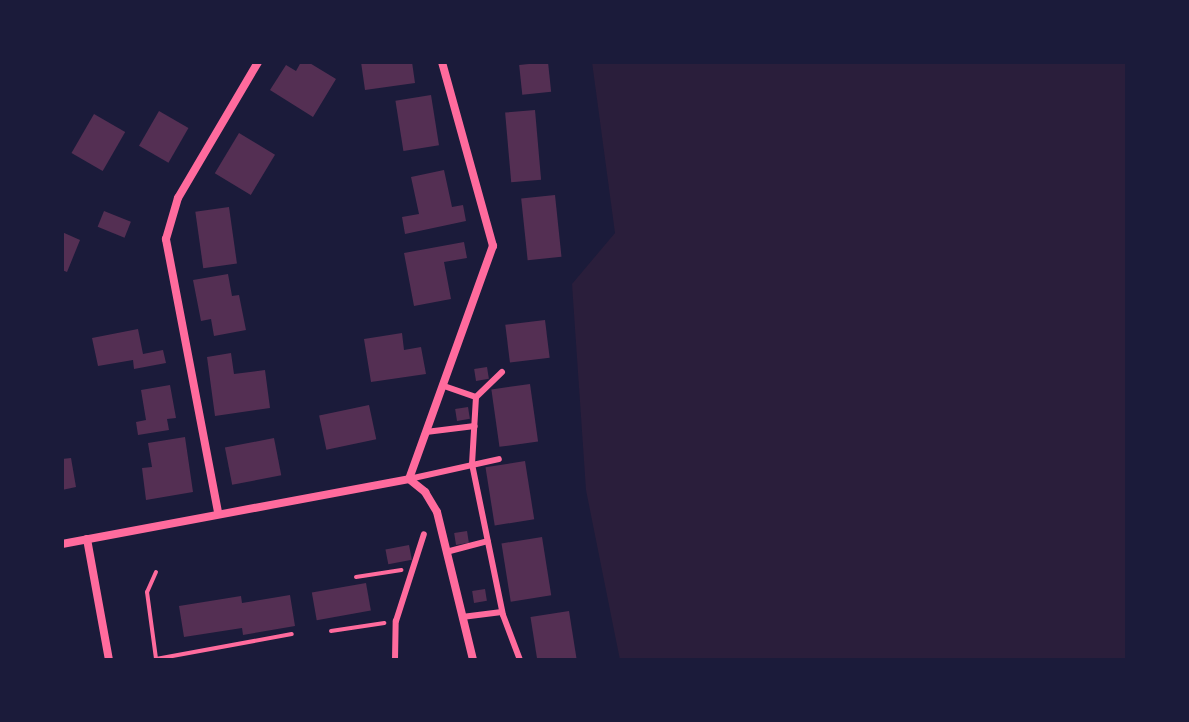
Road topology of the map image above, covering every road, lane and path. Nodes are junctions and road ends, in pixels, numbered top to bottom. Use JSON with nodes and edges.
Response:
{"nodes":[{"id":1,"x":258,"y":62,"type":"edge"},
{"id":2,"x":442,"y":62,"type":"edge"},
{"id":3,"x":502,"y":372,"type":"dead end"},
{"id":4,"x":444,"y":386,"type":"junction"},
{"id":5,"x":476,"y":397,"type":"junction"},
{"id":6,"x":475,"y":426,"type":"junction"},
{"id":7,"x":426,"y":432,"type":"junction"},
{"id":8,"x":499,"y":459,"type":"dead end"},
{"id":9,"x":472,"y":464,"type":"junction"},
{"id":10,"x":409,"y":479,"type":"junction"},
{"id":11,"x":218,"y":512,"type":"junction"},
{"id":12,"x":424,"y":534,"type":"dead end"},
{"id":13,"x":87,"y":539,"type":"junction"},
{"id":14,"x":488,"y":541,"type":"junction"},
{"id":15,"x":62,"y":544,"type":"edge"},
{"id":16,"x":446,"y":552,"type":"junction"},
{"id":17,"x":412,"y":568,"type":"junction"},
{"id":18,"x":156,"y":572,"type":"dead end"},
{"id":19,"x":356,"y":577,"type":"dead end"},
{"id":20,"x":502,"y":612,"type":"junction"},
{"id":21,"x":462,"y":617,"type":"junction"},
{"id":22,"x":396,"y":621,"type":"junction"},
{"id":23,"x":331,"y":631,"type":"dead end"},
{"id":24,"x":292,"y":634,"type":"dead end"},
{"id":25,"x":109,"y":660,"type":"edge"},
{"id":26,"x":156,"y":660,"type":"edge"},
{"id":27,"x":395,"y":660,"type":"edge"},
{"id":28,"x":473,"y":660,"type":"edge"},
{"id":29,"x":520,"y":660,"type":"edge"}],
"edges":[{"from":1,"to":11,"type":"street"},
{"from":2,"to":4,"type":"street"},
{"from":3,"to":5,"type":"lane"},
{"from":4,"to":5,"type":"lane"},
{"from":4,"to":7,"type":"street"},
{"from":5,"to":6,"type":"lane"},
{"from":6,"to":7,"type":"lane"},
{"from":6,"to":9,"type":"lane"},
{"from":7,"to":10,"type":"street"},
{"from":8,"to":9,"type":"lane"},
{"from":9,"to":10,"type":"lane"},
{"from":9,"to":14,"type":"lane"},
{"from":10,"to":11,"type":"street"},
{"from":10,"to":16,"type":"street"},
{"from":11,"to":13,"type":"street"},
{"from":12,"to":17,"type":"lane"},
{"from":13,"to":15,"type":"street"},
{"from":13,"to":25,"type":"street"},
{"from":14,"to":16,"type":"lane"},
{"from":14,"to":20,"type":"lane"},
{"from":16,"to":21,"type":"street"},
{"from":17,"to":19,"type":"path"},
{"from":17,"to":22,"type":"lane"},
{"from":18,"to":26,"type":"path"},
{"from":20,"to":21,"type":"lane"},
{"from":20,"to":29,"type":"lane"},
{"from":21,"to":28,"type":"street"},
{"from":22,"to":23,"type":"path"},
{"from":22,"to":27,"type":"lane"},
{"from":24,"to":26,"type":"path"}]}
